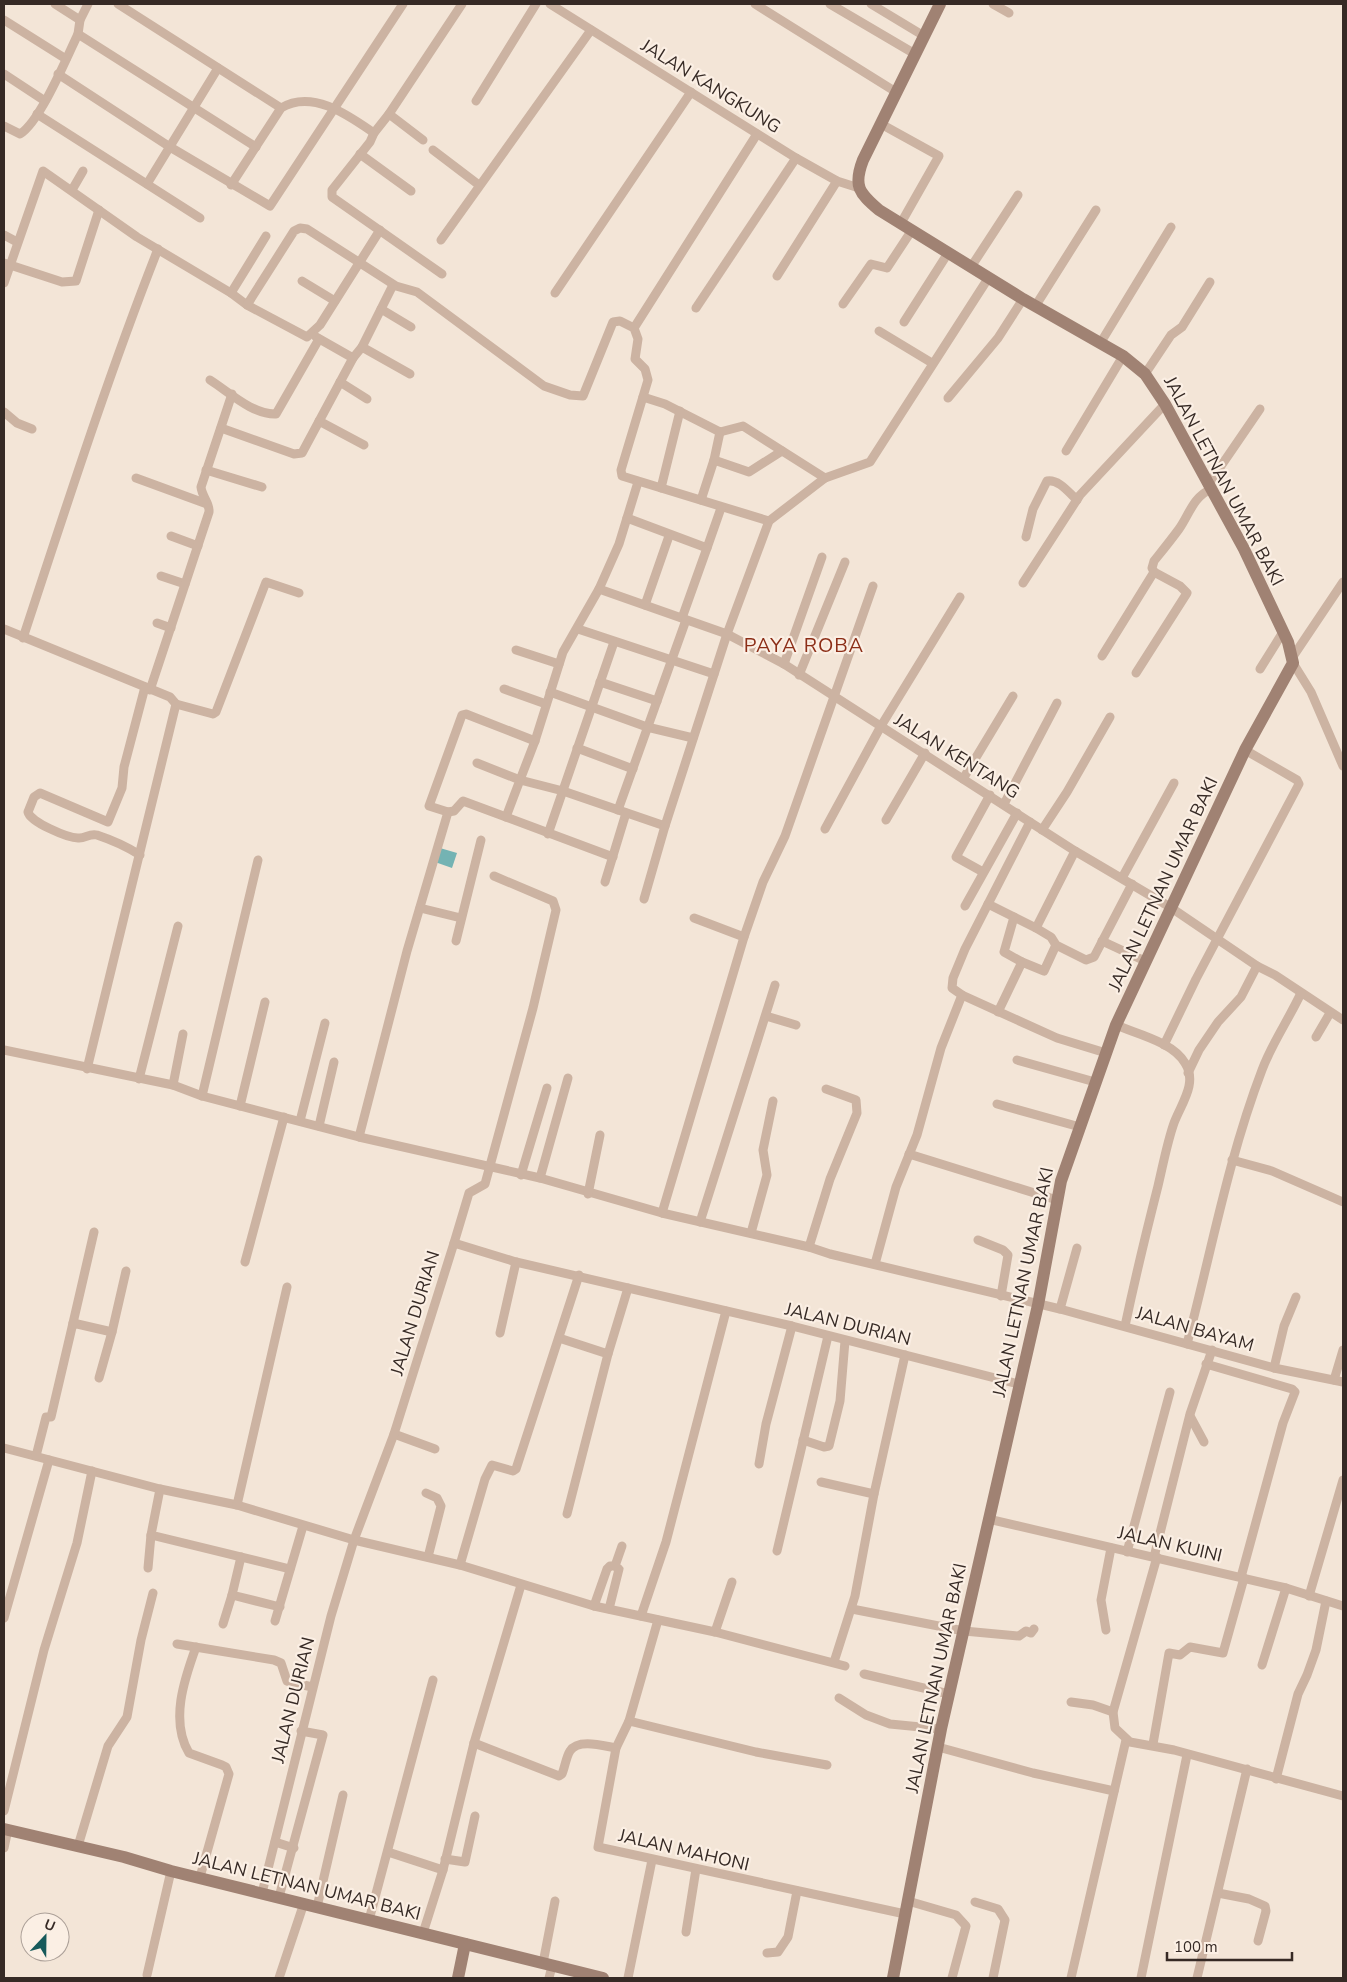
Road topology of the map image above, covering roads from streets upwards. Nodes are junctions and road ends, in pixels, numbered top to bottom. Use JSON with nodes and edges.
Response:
{"nodes":[{"id":1,"x":55,"y":4,"type":"edge"},
{"id":2,"x":88,"y":4,"type":"edge"},
{"id":3,"x":118,"y":4,"type":"edge"},
{"id":4,"x":403,"y":4,"type":"edge"},
{"id":5,"x":462,"y":4,"type":"edge"},
{"id":6,"x":536,"y":4,"type":"edge"},
{"id":7,"x":550,"y":4,"type":"edge"},
{"id":8,"x":755,"y":4,"type":"edge"},
{"id":9,"x":830,"y":4,"type":"edge"},
{"id":10,"x":872,"y":4,"type":"edge"},
{"id":11,"x":940,"y":4,"type":"edge"},
{"id":12,"x":993,"y":4,"type":"edge"},
{"id":13,"x":1009,"y":13,"type":"dead end"},
{"id":14,"x":4,"y":20,"type":"edge"},
{"id":15,"x":80,"y":20,"type":"junction"},
{"id":16,"x":591,"y":30,"type":"junction"},
{"id":17,"x":78,"y":34,"type":"junction"},
{"id":18,"x":924,"y":36,"type":"junction"},
{"id":19,"x":915,"y":54,"type":"junction"},
{"id":20,"x":66,"y":59,"type":"junction"},
{"id":21,"x":218,"y":68,"type":"junction"},
{"id":22,"x":4,"y":74,"type":"edge"},
{"id":23,"x":58,"y":74,"type":"junction"},
{"id":24,"x":690,"y":92,"type":"junction"},
{"id":25,"x":896,"y":92,"type":"junction"},
{"id":26,"x":45,"y":101,"type":"junction"},
{"id":27,"x":476,"y":101,"type":"dead end"},
{"id":28,"x":335,"y":107,"type":"junction"},
{"id":29,"x":193,"y":108,"type":"junction"},
{"id":30,"x":281,"y":108,"type":"junction"},
{"id":31,"x":37,"y":114,"type":"junction"},
{"id":32,"x":389,"y":114,"type":"junction"},
{"id":33,"x":881,"y":124,"type":"junction"},
{"id":34,"x":4,"y":126,"type":"edge"},
{"id":35,"x":374,"y":133,"type":"junction"},
{"id":36,"x":757,"y":134,"type":"junction"},
{"id":37,"x":423,"y":140,"type":"dead end"},
{"id":38,"x":170,"y":147,"type":"junction"},
{"id":39,"x":256,"y":147,"type":"junction"},
{"id":40,"x":433,"y":150,"type":"dead end"},
{"id":41,"x":360,"y":154,"type":"junction"},
{"id":42,"x":796,"y":158,"type":"junction"},
{"id":43,"x":83,"y":171,"type":"dead end"},
{"id":44,"x":837,"y":181,"type":"junction"},
{"id":45,"x":147,"y":184,"type":"junction"},
{"id":46,"x":231,"y":185,"type":"junction"},
{"id":47,"x":479,"y":185,"type":"junction"},
{"id":48,"x":859,"y":188,"type":"junction"},
{"id":49,"x":72,"y":190,"type":"junction"},
{"id":50,"x":411,"y":191,"type":"dead end"},
{"id":51,"x":1018,"y":195,"type":"dead end"},
{"id":52,"x":99,"y":210,"type":"junction"},
{"id":53,"x":1096,"y":210,"type":"dead end"},
{"id":54,"x":200,"y":218,"type":"dead end"},
{"id":55,"x":900,"y":223,"type":"junction"},
{"id":56,"x":1171,"y":227,"type":"dead end"},
{"id":57,"x":380,"y":230,"type":"junction"},
{"id":58,"x":912,"y":230,"type":"junction"},
{"id":59,"x":4,"y":235,"type":"edge"},
{"id":60,"x":266,"y":236,"type":"dead end"},
{"id":61,"x":441,"y":240,"type":"dead end"},
{"id":62,"x":17,"y":242,"type":"junction"},
{"id":63,"x":158,"y":249,"type":"junction"},
{"id":64,"x":948,"y":253,"type":"junction"},
{"id":65,"x":358,"y":263,"type":"junction"},
{"id":66,"x":7,"y":264,"type":"edge"},
{"id":67,"x":971,"y":267,"type":"junction"},
{"id":68,"x":442,"y":274,"type":"dead end"},
{"id":69,"x":777,"y":276,"type":"dead end"},
{"id":70,"x":989,"y":277,"type":"junction"},
{"id":71,"x":302,"y":281,"type":"dead end"},
{"id":72,"x":1210,"y":282,"type":"dead end"},
{"id":73,"x":4,"y":283,"type":"edge"},
{"id":74,"x":393,"y":284,"type":"junction"},
{"id":75,"x":231,"y":293,"type":"junction"},
{"id":76,"x":556,"y":293,"type":"dead end"},
{"id":77,"x":1023,"y":299,"type":"junction"},
{"id":78,"x":335,"y":301,"type":"junction"},
{"id":79,"x":843,"y":304,"type":"dead end"},
{"id":80,"x":1036,"y":305,"type":"junction"},
{"id":81,"x":247,"y":306,"type":"junction"},
{"id":82,"x":696,"y":308,"type":"dead end"},
{"id":83,"x":381,"y":309,"type":"junction"},
{"id":84,"x":904,"y":322,"type":"dead end"},
{"id":85,"x":411,"y":327,"type":"dead end"},
{"id":86,"x":634,"y":328,"type":"junction"},
{"id":87,"x":879,"y":331,"type":"dead end"},
{"id":88,"x":315,"y":336,"type":"junction"},
{"id":89,"x":1101,"y":342,"type":"junction"},
{"id":90,"x":362,"y":347,"type":"junction"},
{"id":91,"x":1123,"y":356,"type":"junction"},
{"id":92,"x":353,"y":358,"type":"junction"},
{"id":93,"x":932,"y":363,"type":"junction"},
{"id":94,"x":410,"y":374,"type":"dead end"},
{"id":95,"x":1145,"y":374,"type":"junction"},
{"id":96,"x":210,"y":380,"type":"dead end"},
{"id":97,"x":340,"y":382,"type":"junction"},
{"id":98,"x":232,"y":394,"type":"junction"},
{"id":99,"x":643,"y":397,"type":"junction"},
{"id":100,"x":948,"y":398,"type":"dead end"},
{"id":101,"x":367,"y":399,"type":"dead end"},
{"id":102,"x":1165,"y":404,"type":"junction"},
{"id":103,"x":1260,"y":409,"type":"dead end"},
{"id":104,"x":680,"y":411,"type":"junction"},
{"id":105,"x":4,"y":412,"type":"edge"},
{"id":106,"x":319,"y":421,"type":"junction"},
{"id":107,"x":221,"y":428,"type":"junction"},
{"id":108,"x":32,"y":429,"type":"dead end"},
{"id":109,"x":720,"y":432,"type":"junction"},
{"id":110,"x":364,"y":445,"type":"dead end"},
{"id":111,"x":1066,"y":450,"type":"dead end"},
{"id":112,"x":782,"y":451,"type":"junction"},
{"id":113,"x":714,"y":460,"type":"junction"},
{"id":114,"x":206,"y":470,"type":"junction"},
{"id":115,"x":136,"y":478,"type":"dead end"},
{"id":116,"x":825,"y":478,"type":"junction"},
{"id":117,"x":638,"y":482,"type":"junction"},
{"id":118,"x":262,"y":487,"type":"dead end"},
{"id":119,"x":1209,"y":487,"type":"junction"},
{"id":120,"x":661,"y":488,"type":"junction"},
{"id":121,"x":701,"y":500,"type":"junction"},
{"id":122,"x":1077,"y":500,"type":"junction"},
{"id":123,"x":207,"y":504,"type":"junction"},
{"id":124,"x":721,"y":508,"type":"junction"},
{"id":125,"x":627,"y":518,"type":"junction"},
{"id":126,"x":769,"y":521,"type":"junction"},
{"id":127,"x":171,"y":536,"type":"dead end"},
{"id":128,"x":670,"y":536,"type":"junction"},
{"id":129,"x":1026,"y":537,"type":"dead end"},
{"id":130,"x":198,"y":546,"type":"junction"},
{"id":131,"x":707,"y":548,"type":"junction"},
{"id":132,"x":822,"y":557,"type":"dead end"},
{"id":133,"x":846,"y":562,"type":"dead end"},
{"id":134,"x":1154,"y":572,"type":"junction"},
{"id":135,"x":161,"y":576,"type":"dead end"},
{"id":136,"x":1343,"y":582,"type":"edge"},
{"id":137,"x":1023,"y":583,"type":"dead end"},
{"id":138,"x":185,"y":584,"type":"junction"},
{"id":139,"x":873,"y":586,"type":"dead end"},
{"id":140,"x":599,"y":589,"type":"junction"},
{"id":141,"x":299,"y":593,"type":"dead end"},
{"id":142,"x":960,"y":597,"type":"dead end"},
{"id":143,"x":1339,"y":597,"type":"edge"},
{"id":144,"x":644,"y":605,"type":"junction"},
{"id":145,"x":684,"y":619,"type":"junction"},
{"id":146,"x":157,"y":623,"type":"dead end"},
{"id":147,"x":171,"y":628,"type":"junction"},
{"id":148,"x":4,"y":629,"type":"edge"},
{"id":149,"x":578,"y":630,"type":"junction"},
{"id":150,"x":1283,"y":632,"type":"junction"},
{"id":151,"x":727,"y":634,"type":"junction"},
{"id":152,"x":23,"y":638,"type":"junction"},
{"id":153,"x":614,"y":642,"type":"junction"},
{"id":154,"x":516,"y":650,"type":"dead end"},
{"id":155,"x":1102,"y":656,"type":"dead end"},
{"id":156,"x":672,"y":661,"type":"junction"},
{"id":157,"x":1292,"y":661,"type":"junction"},
{"id":158,"x":559,"y":664,"type":"junction"},
{"id":159,"x":784,"y":664,"type":"junction"},
{"id":160,"x":1260,"y":669,"type":"dead end"},
{"id":161,"x":1136,"y":673,"type":"dead end"},
{"id":162,"x":714,"y":674,"type":"junction"},
{"id":163,"x":799,"y":675,"type":"junction"},
{"id":164,"x":600,"y":682,"type":"junction"},
{"id":165,"x":148,"y":688,"type":"junction"},
{"id":166,"x":504,"y":688,"type":"dead end"},
{"id":167,"x":550,"y":692,"type":"junction"},
{"id":168,"x":834,"y":695,"type":"junction"},
{"id":169,"x":1013,"y":696,"type":"dead end"},
{"id":170,"x":657,"y":701,"type":"junction"},
{"id":171,"x":176,"y":704,"type":"junction"},
{"id":172,"x":546,"y":704,"type":"junction"},
{"id":173,"x":1057,"y":704,"type":"dead end"},
{"id":174,"x":592,"y":707,"type":"junction"},
{"id":175,"x":1110,"y":717,"type":"dead end"},
{"id":176,"x":881,"y":726,"type":"junction"},
{"id":177,"x":647,"y":727,"type":"junction"},
{"id":178,"x":693,"y":738,"type":"junction"},
{"id":179,"x":535,"y":741,"type":"junction"},
{"id":180,"x":577,"y":748,"type":"junction"},
{"id":181,"x":1245,"y":750,"type":"junction"},
{"id":182,"x":925,"y":753,"type":"junction"},
{"id":183,"x":1341,"y":753,"type":"edge"},
{"id":184,"x":477,"y":763,"type":"dead end"},
{"id":185,"x":1343,"y":766,"type":"edge"},
{"id":186,"x":633,"y":769,"type":"junction"},
{"id":187,"x":963,"y":779,"type":"junction"},
{"id":188,"x":520,"y":780,"type":"junction"},
{"id":189,"x":1174,"y":783,"type":"dead end"},
{"id":190,"x":563,"y":791,"type":"junction"},
{"id":191,"x":990,"y":795,"type":"junction"},
{"id":192,"x":1004,"y":804,"type":"junction"},
{"id":193,"x":622,"y":811,"type":"junction"},
{"id":194,"x":448,"y":812,"type":"junction"},
{"id":195,"x":1017,"y":813,"type":"junction"},
{"id":196,"x":506,"y":817,"type":"junction"},
{"id":197,"x":886,"y":820,"type":"dead end"},
{"id":198,"x":1030,"y":822,"type":"junction"},
{"id":199,"x":664,"y":826,"type":"junction"},
{"id":200,"x":825,"y":829,"type":"dead end"},
{"id":201,"x":1042,"y":830,"type":"junction"},
{"id":202,"x":548,"y":834,"type":"junction"},
{"id":203,"x":481,"y":840,"type":"dead end"},
{"id":204,"x":1075,"y":851,"type":"junction"},
{"id":205,"x":140,"y":855,"type":"junction"},
{"id":206,"x":613,"y":857,"type":"junction"},
{"id":207,"x":258,"y":860,"type":"dead end"},
{"id":208,"x":983,"y":872,"type":"junction"},
{"id":209,"x":494,"y":876,"type":"dead end"},
{"id":210,"x":1122,"y":878,"type":"junction"},
{"id":211,"x":605,"y":882,"type":"dead end"},
{"id":212,"x":1132,"y":884,"type":"junction"},
{"id":213,"x":644,"y":899,"type":"dead end"},
{"id":214,"x":988,"y":904,"type":"junction"},
{"id":215,"x":965,"y":906,"type":"dead end"},
{"id":216,"x":1170,"y":907,"type":"junction"},
{"id":217,"x":420,"y":908,"type":"junction"},
{"id":218,"x":1014,"y":917,"type":"junction"},
{"id":219,"x":462,"y":918,"type":"junction"},
{"id":220,"x":694,"y":918,"type":"dead end"},
{"id":221,"x":178,"y":926,"type":"dead end"},
{"id":222,"x":1036,"y":928,"type":"junction"},
{"id":223,"x":744,"y":937,"type":"junction"},
{"id":224,"x":1219,"y":938,"type":"junction"},
{"id":225,"x":456,"y":940,"type":"dead end"},
{"id":226,"x":1102,"y":941,"type":"junction"},
{"id":227,"x":1056,"y":945,"type":"junction"},
{"id":228,"x":1145,"y":961,"type":"junction"},
{"id":229,"x":1022,"y":962,"type":"junction"},
{"id":230,"x":1256,"y":966,"type":"junction"},
{"id":231,"x":775,"y":985,"type":"dead end"},
{"id":232,"x":1301,"y":993,"type":"junction"},
{"id":233,"x":962,"y":995,"type":"junction"},
{"id":234,"x":265,"y":1002,"type":"dead end"},
{"id":235,"x":998,"y":1012,"type":"junction"},
{"id":236,"x":1330,"y":1013,"type":"junction"},
{"id":237,"x":766,"y":1016,"type":"junction"},
{"id":238,"x":1343,"y":1020,"type":"edge"},
{"id":239,"x":325,"y":1023,"type":"dead end"},
{"id":240,"x":796,"y":1025,"type":"dead end"},
{"id":241,"x":1116,"y":1025,"type":"junction"},
{"id":242,"x":183,"y":1034,"type":"dead end"},
{"id":243,"x":1316,"y":1037,"type":"dead end"},
{"id":244,"x":1164,"y":1045,"type":"junction"},
{"id":245,"x":4,"y":1050,"type":"edge"},
{"id":246,"x":1106,"y":1053,"type":"junction"},
{"id":247,"x":1017,"y":1060,"type":"dead end"},
{"id":248,"x":334,"y":1062,"type":"dead end"},
{"id":249,"x":86,"y":1069,"type":"junction"},
{"id":250,"x":1188,"y":1073,"type":"junction"},
{"id":251,"x":568,"y":1078,"type":"dead end"},
{"id":252,"x":139,"y":1079,"type":"junction"},
{"id":253,"x":1095,"y":1082,"type":"junction"},
{"id":254,"x":173,"y":1086,"type":"junction"},
{"id":255,"x":547,"y":1088,"type":"dead end"},
{"id":256,"x":826,"y":1089,"type":"dead end"},
{"id":257,"x":202,"y":1096,"type":"junction"},
{"id":258,"x":773,"y":1101,"type":"dead end"},
{"id":259,"x":997,"y":1104,"type":"dead end"},
{"id":260,"x":240,"y":1106,"type":"junction"},
{"id":261,"x":284,"y":1117,"type":"junction"},
{"id":262,"x":300,"y":1121,"type":"junction"},
{"id":263,"x":319,"y":1126,"type":"junction"},
{"id":264,"x":1080,"y":1127,"type":"junction"},
{"id":265,"x":600,"y":1135,"type":"dead end"},
{"id":266,"x":359,"y":1138,"type":"junction"},
{"id":267,"x":909,"y":1154,"type":"junction"},
{"id":268,"x":1232,"y":1160,"type":"junction"},
{"id":269,"x":489,"y":1167,"type":"junction"},
{"id":270,"x":521,"y":1175,"type":"junction"},
{"id":271,"x":540,"y":1178,"type":"junction"},
{"id":272,"x":588,"y":1194,"type":"junction"},
{"id":273,"x":1057,"y":1200,"type":"junction"},
{"id":274,"x":1343,"y":1202,"type":"edge"},
{"id":275,"x":662,"y":1213,"type":"junction"},
{"id":276,"x":700,"y":1222,"type":"junction"},
{"id":277,"x":94,"y":1232,"type":"dead end"},
{"id":278,"x":751,"y":1234,"type":"junction"},
{"id":279,"x":978,"y":1240,"type":"dead end"},
{"id":280,"x":454,"y":1244,"type":"junction"},
{"id":281,"x":809,"y":1247,"type":"junction"},
{"id":282,"x":1077,"y":1248,"type":"dead end"},
{"id":283,"x":245,"y":1262,"type":"dead end"},
{"id":284,"x":516,"y":1262,"type":"junction"},
{"id":285,"x":876,"y":1264,"type":"junction"},
{"id":286,"x":126,"y":1271,"type":"dead end"},
{"id":287,"x":579,"y":1275,"type":"junction"},
{"id":288,"x":287,"y":1287,"type":"dead end"},
{"id":289,"x":628,"y":1288,"type":"junction"},
{"id":290,"x":1001,"y":1296,"type":"junction"},
{"id":291,"x":1296,"y":1297,"type":"dead end"},
{"id":292,"x":1038,"y":1305,"type":"junction"},
{"id":293,"x":1060,"y":1309,"type":"junction"},
{"id":294,"x":726,"y":1311,"type":"junction"},
{"id":295,"x":73,"y":1323,"type":"junction"},
{"id":296,"x":792,"y":1326,"type":"junction"},
{"id":297,"x":1125,"y":1326,"type":"junction"},
{"id":298,"x":112,"y":1332,"type":"junction"},
{"id":299,"x":500,"y":1333,"type":"dead end"},
{"id":300,"x":828,"y":1336,"type":"junction"},
{"id":301,"x":559,"y":1338,"type":"junction"},
{"id":302,"x":845,"y":1341,"type":"junction"},
{"id":303,"x":1187,"y":1344,"type":"junction"},
{"id":304,"x":1212,"y":1350,"type":"junction"},
{"id":305,"x":1343,"y":1350,"type":"edge"},
{"id":306,"x":608,"y":1354,"type":"junction"},
{"id":307,"x":905,"y":1355,"type":"junction"},
{"id":308,"x":1206,"y":1364,"type":"junction"},
{"id":309,"x":1274,"y":1368,"type":"junction"},
{"id":310,"x":99,"y":1378,"type":"dead end"},
{"id":311,"x":1339,"y":1381,"type":"edge"},
{"id":312,"x":1018,"y":1384,"type":"junction"},
{"id":313,"x":1170,"y":1392,"type":"dead end"},
{"id":314,"x":1190,"y":1416,"type":"junction"},
{"id":315,"x":394,"y":1434,"type":"junction"},
{"id":316,"x":803,"y":1440,"type":"junction"},
{"id":317,"x":1204,"y":1442,"type":"dead end"},
{"id":318,"x":4,"y":1448,"type":"edge"},
{"id":319,"x":435,"y":1450,"type":"dead end"},
{"id":320,"x":36,"y":1456,"type":"junction"},
{"id":321,"x":49,"y":1460,"type":"junction"},
{"id":322,"x":759,"y":1464,"type":"dead end"},
{"id":323,"x":92,"y":1471,"type":"junction"},
{"id":324,"x":1343,"y":1480,"type":"edge"},
{"id":325,"x":821,"y":1482,"type":"dead end"},
{"id":326,"x":160,"y":1489,"type":"junction"},
{"id":327,"x":426,"y":1493,"type":"dead end"},
{"id":328,"x":874,"y":1494,"type":"junction"},
{"id":329,"x":236,"y":1505,"type":"junction"},
{"id":330,"x":567,"y":1514,"type":"dead end"},
{"id":331,"x":988,"y":1519,"type":"junction"},
{"id":332,"x":303,"y":1526,"type":"junction"},
{"id":333,"x":151,"y":1535,"type":"junction"},
{"id":334,"x":354,"y":1540,"type":"junction"},
{"id":335,"x":622,"y":1546,"type":"dead end"},
{"id":336,"x":1111,"y":1548,"type":"junction"},
{"id":337,"x":777,"y":1550,"type":"dead end"},
{"id":338,"x":1127,"y":1552,"type":"junction"},
{"id":339,"x":241,"y":1556,"type":"junction"},
{"id":340,"x":428,"y":1557,"type":"junction"},
{"id":341,"x":1155,"y":1557,"type":"junction"},
{"id":342,"x":460,"y":1565,"type":"junction"},
{"id":343,"x":615,"y":1566,"type":"junction"},
{"id":344,"x":148,"y":1568,"type":"dead end"},
{"id":345,"x":290,"y":1569,"type":"junction"},
{"id":346,"x":1242,"y":1578,"type":"junction"},
{"id":347,"x":732,"y":1582,"type":"dead end"},
{"id":348,"x":521,"y":1584,"type":"junction"},
{"id":349,"x":1286,"y":1588,"type":"junction"},
{"id":350,"x":154,"y":1593,"type":"dead end"},
{"id":351,"x":232,"y":1595,"type":"junction"},
{"id":352,"x":1309,"y":1596,"type":"junction"},
{"id":353,"x":1326,"y":1601,"type":"junction"},
{"id":354,"x":594,"y":1606,"type":"junction"},
{"id":355,"x":1343,"y":1606,"type":"edge"},
{"id":356,"x":280,"y":1607,"type":"junction"},
{"id":357,"x":609,"y":1609,"type":"junction"},
{"id":358,"x":852,"y":1609,"type":"junction"},
{"id":359,"x":642,"y":1616,"type":"junction"},
{"id":360,"x":4,"y":1618,"type":"edge"},
{"id":361,"x":658,"y":1620,"type":"junction"},
{"id":362,"x":275,"y":1621,"type":"dead end"},
{"id":363,"x":223,"y":1624,"type":"dead end"},
{"id":364,"x":1034,"y":1629,"type":"dead end"},
{"id":365,"x":964,"y":1630,"type":"junction"},
{"id":366,"x":1106,"y":1630,"type":"dead end"},
{"id":367,"x":715,"y":1632,"type":"junction"},
{"id":368,"x":176,"y":1644,"type":"dead end"},
{"id":369,"x":196,"y":1648,"type":"junction"},
{"id":370,"x":834,"y":1662,"type":"junction"},
{"id":371,"x":1262,"y":1665,"type":"dead end"},
{"id":372,"x":845,"y":1666,"type":"dead end"},
{"id":373,"x":864,"y":1674,"type":"dead end"},
{"id":374,"x":433,"y":1680,"type":"dead end"},
{"id":375,"x":312,"y":1687,"type":"junction"},
{"id":376,"x":949,"y":1694,"type":"junction"},
{"id":377,"x":839,"y":1698,"type":"dead end"},
{"id":378,"x":1071,"y":1702,"type":"dead end"},
{"id":379,"x":1113,"y":1712,"type":"junction"},
{"id":380,"x":630,"y":1721,"type":"junction"},
{"id":381,"x":941,"y":1729,"type":"junction"},
{"id":382,"x":301,"y":1731,"type":"junction"},
{"id":383,"x":1126,"y":1740,"type":"junction"},
{"id":384,"x":474,"y":1743,"type":"junction"},
{"id":385,"x":1152,"y":1744,"type":"junction"},
{"id":386,"x":938,"y":1747,"type":"junction"},
{"id":387,"x":616,"y":1748,"type":"junction"},
{"id":388,"x":1187,"y":1754,"type":"junction"},
{"id":389,"x":827,"y":1764,"type":"dead end"},
{"id":390,"x":1247,"y":1769,"type":"junction"},
{"id":391,"x":1276,"y":1779,"type":"junction"},
{"id":392,"x":1114,"y":1791,"type":"junction"},
{"id":393,"x":343,"y":1795,"type":"dead end"},
{"id":394,"x":1343,"y":1796,"type":"edge"},
{"id":395,"x":4,"y":1811,"type":"edge"},
{"id":396,"x":475,"y":1816,"type":"dead end"},
{"id":397,"x":6,"y":1829,"type":"edge"},
{"id":398,"x":274,"y":1842,"type":"junction"},
{"id":399,"x":78,"y":1846,"type":"junction"},
{"id":400,"x":4,"y":1848,"type":"edge"},
{"id":401,"x":294,"y":1848,"type":"junction"},
{"id":402,"x":388,"y":1852,"type":"junction"},
{"id":403,"x":445,"y":1859,"type":"junction"},
{"id":404,"x":652,"y":1860,"type":"junction"},
{"id":405,"x":443,"y":1870,"type":"junction"},
{"id":406,"x":696,"y":1870,"type":"junction"},
{"id":407,"x":171,"y":1871,"type":"junction"},
{"id":408,"x":200,"y":1877,"type":"junction"},
{"id":409,"x":797,"y":1891,"type":"junction"},
{"id":410,"x":262,"y":1893,"type":"junction"},
{"id":411,"x":1218,"y":1893,"type":"junction"},
{"id":412,"x":279,"y":1897,"type":"junction"},
{"id":413,"x":555,"y":1901,"type":"dead end"},
{"id":414,"x":908,"y":1901,"type":"junction"},
{"id":415,"x":975,"y":1902,"type":"dead end"},
{"id":416,"x":304,"y":1903,"type":"junction"},
{"id":417,"x":317,"y":1906,"type":"junction"},
{"id":418,"x":905,"y":1914,"type":"junction"},
{"id":419,"x":369,"y":1920,"type":"junction"},
{"id":420,"x":686,"y":1932,"type":"dead end"},
{"id":421,"x":423,"y":1933,"type":"junction"},
{"id":422,"x":1258,"y":1941,"type":"dead end"},
{"id":423,"x":465,"y":1944,"type":"junction"},
{"id":424,"x":767,"y":1953,"type":"dead end"},
{"id":425,"x":547,"y":1964,"type":"junction"},
{"id":426,"x":147,"y":1975,"type":"dead end"},
{"id":427,"x":280,"y":1978,"type":"edge"},
{"id":428,"x":458,"y":1978,"type":"edge"},
{"id":429,"x":549,"y":1978,"type":"edge"},
{"id":430,"x":603,"y":1978,"type":"edge"},
{"id":431,"x":628,"y":1978,"type":"edge"},
{"id":432,"x":893,"y":1978,"type":"edge"},
{"id":433,"x":952,"y":1978,"type":"edge"},
{"id":434,"x":993,"y":1978,"type":"edge"},
{"id":435,"x":1071,"y":1978,"type":"edge"},
{"id":436,"x":1141,"y":1978,"type":"edge"},
{"id":437,"x":1197,"y":1978,"type":"edge"}],
"edges":[{"from":1,"to":15,"type":"street"},
{"from":2,"to":15,"type":"street"},
{"from":3,"to":21,"type":"street"},
{"from":4,"to":28,"type":"street"},
{"from":5,"to":32,"type":"street"},
{"from":6,"to":27,"type":"street"},
{"from":7,"to":16,"type":"street","name":"JALAN KANGKUNG"},
{"from":8,"to":25,"type":"street"},
{"from":9,"to":19,"type":"street"},
{"from":10,"to":18,"type":"street"},
{"from":11,"to":18,"type":"street"},
{"from":12,"to":13,"type":"street"},
{"from":14,"to":20,"type":"street"},
{"from":15,"to":17,"type":"street"},
{"from":16,"to":24,"type":"street","name":"JALAN KANGKUNG"},
{"from":16,"to":47,"type":"street"},
{"from":17,"to":20,"type":"street"},
{"from":17,"to":29,"type":"street"},
{"from":18,"to":19,"type":"street"},
{"from":19,"to":25,"type":"street"},
{"from":20,"to":23,"type":"street"},
{"from":21,"to":29,"type":"street"},
{"from":21,"to":30,"type":"street"},
{"from":22,"to":26,"type":"street"},
{"from":23,"to":26,"type":"street"},
{"from":23,"to":38,"type":"street"},
{"from":24,"to":36,"type":"street","name":"JALAN KANGKUNG"},
{"from":24,"to":76,"type":"street"},
{"from":25,"to":33,"type":"street"},
{"from":26,"to":31,"type":"street"},
{"from":28,"to":30,"type":"street"},
{"from":28,"to":35,"type":"street"},
{"from":28,"to":46,"type":"street"},
{"from":29,"to":38,"type":"street"},
{"from":29,"to":39,"type":"street"},
{"from":30,"to":39,"type":"street"},
{"from":31,"to":34,"type":"street"},
{"from":31,"to":45,"type":"street"},
{"from":32,"to":35,"type":"street"},
{"from":32,"to":37,"type":"street"},
{"from":33,"to":48,"type":"street"},
{"from":33,"to":55,"type":"street"},
{"from":35,"to":41,"type":"street"},
{"from":36,"to":42,"type":"street","name":"JALAN KANGKUNG"},
{"from":36,"to":86,"type":"street"},
{"from":38,"to":45,"type":"street"},
{"from":38,"to":46,"type":"street"},
{"from":39,"to":46,"type":"street"},
{"from":40,"to":47,"type":"street"},
{"from":41,"to":50,"type":"street"},
{"from":41,"to":57,"type":"street"},
{"from":42,"to":44,"type":"street","name":"JALAN KANGKUNG"},
{"from":42,"to":82,"type":"street"},
{"from":43,"to":49,"type":"street"},
{"from":44,"to":48,"type":"street","name":"JALAN KANGKUNG"},
{"from":44,"to":69,"type":"street"},
{"from":45,"to":54,"type":"street"},
{"from":47,"to":61,"type":"street"},
{"from":48,"to":55,"type":"street","name":"JALAN LETNAN UMAR BAKI"},
{"from":49,"to":52,"type":"street"},
{"from":49,"to":62,"type":"street"},
{"from":51,"to":67,"type":"street"},
{"from":52,"to":63,"type":"street"},
{"from":52,"to":66,"type":"street"},
{"from":53,"to":80,"type":"street"},
{"from":55,"to":58,"type":"street","name":"JALAN LETNAN UMAR BAKI"},
{"from":56,"to":89,"type":"street"},
{"from":57,"to":65,"type":"street"},
{"from":57,"to":68,"type":"street"},
{"from":58,"to":64,"type":"street","name":"JALAN LETNAN UMAR BAKI"},
{"from":58,"to":79,"type":"street"},
{"from":59,"to":62,"type":"street"},
{"from":60,"to":75,"type":"street"},
{"from":62,"to":66,"type":"street"},
{"from":63,"to":75,"type":"street"},
{"from":63,"to":152,"type":"street"},
{"from":64,"to":67,"type":"street","name":"JALAN LETNAN UMAR BAKI"},
{"from":64,"to":84,"type":"street"},
{"from":65,"to":74,"type":"street"},
{"from":65,"to":78,"type":"street"},
{"from":65,"to":81,"type":"street"},
{"from":66,"to":73,"type":"street"},
{"from":67,"to":70,"type":"street","name":"JALAN LETNAN UMAR BAKI"},
{"from":70,"to":77,"type":"street","name":"JALAN LETNAN UMAR BAKI"},
{"from":70,"to":93,"type":"street"},
{"from":71,"to":78,"type":"street"},
{"from":72,"to":95,"type":"street"},
{"from":74,"to":83,"type":"street"},
{"from":74,"to":86,"type":"street"},
{"from":75,"to":81,"type":"street"},
{"from":77,"to":80,"type":"street","name":"JALAN LETNAN UMAR BAKI"},
{"from":77,"to":100,"type":"street"},
{"from":78,"to":88,"type":"street"},
{"from":80,"to":89,"type":"street","name":"JALAN LETNAN UMAR BAKI"},
{"from":81,"to":88,"type":"street"},
{"from":83,"to":85,"type":"street"},
{"from":83,"to":90,"type":"street"},
{"from":86,"to":99,"type":"street"},
{"from":87,"to":93,"type":"street"},
{"from":88,"to":92,"type":"street"},
{"from":88,"to":98,"type":"street"},
{"from":89,"to":91,"type":"street","name":"JALAN LETNAN UMAR BAKI"},
{"from":90,"to":92,"type":"street"},
{"from":90,"to":94,"type":"street"},
{"from":91,"to":95,"type":"street","name":"JALAN LETNAN UMAR BAKI"},
{"from":91,"to":111,"type":"street"},
{"from":92,"to":97,"type":"street"},
{"from":93,"to":116,"type":"street"},
{"from":95,"to":102,"type":"street","name":"JALAN LETNAN UMAR BAKI"},
{"from":96,"to":98,"type":"street"},
{"from":97,"to":101,"type":"street"},
{"from":97,"to":106,"type":"street"},
{"from":98,"to":107,"type":"street"},
{"from":99,"to":104,"type":"street"},
{"from":99,"to":117,"type":"street"},
{"from":102,"to":119,"type":"street","name":"JALAN LETNAN UMAR BAKI"},
{"from":102,"to":122,"type":"street"},
{"from":103,"to":119,"type":"street"},
{"from":104,"to":109,"type":"street"},
{"from":104,"to":120,"type":"street"},
{"from":105,"to":108,"type":"street"},
{"from":106,"to":107,"type":"street"},
{"from":106,"to":110,"type":"street"},
{"from":107,"to":114,"type":"street"},
{"from":109,"to":112,"type":"street"},
{"from":109,"to":113,"type":"street"},
{"from":112,"to":113,"type":"street"},
{"from":112,"to":116,"type":"street"},
{"from":113,"to":121,"type":"street"},
{"from":114,"to":118,"type":"street"},
{"from":114,"to":123,"type":"street"},
{"from":115,"to":123,"type":"street"},
{"from":116,"to":126,"type":"street"},
{"from":117,"to":120,"type":"street"},
{"from":117,"to":125,"type":"street"},
{"from":119,"to":134,"type":"street"},
{"from":119,"to":150,"type":"street","name":"JALAN LETNAN UMAR BAKI"},
{"from":120,"to":121,"type":"street"},
{"from":121,"to":124,"type":"street"},
{"from":122,"to":129,"type":"street"},
{"from":122,"to":137,"type":"street"},
{"from":123,"to":130,"type":"street"},
{"from":124,"to":126,"type":"street"},
{"from":124,"to":131,"type":"street"},
{"from":125,"to":128,"type":"street"},
{"from":125,"to":140,"type":"street"},
{"from":126,"to":151,"type":"street"},
{"from":127,"to":130,"type":"street"},
{"from":128,"to":131,"type":"street"},
{"from":128,"to":144,"type":"street"},
{"from":130,"to":138,"type":"street"},
{"from":131,"to":145,"type":"street"},
{"from":132,"to":159,"type":"street"},
{"from":133,"to":163,"type":"street"},
{"from":134,"to":155,"type":"street"},
{"from":134,"to":161,"type":"street"},
{"from":135,"to":138,"type":"street"},
{"from":136,"to":143,"type":"street"},
{"from":138,"to":147,"type":"street"},
{"from":139,"to":168,"type":"street"},
{"from":140,"to":144,"type":"street","name":"JALAN KENTANG"},
{"from":140,"to":149,"type":"street"},
{"from":141,"to":171,"type":"street"},
{"from":142,"to":176,"type":"street"},
{"from":143,"to":157,"type":"street"},
{"from":144,"to":145,"type":"street","name":"JALAN KENTANG"},
{"from":145,"to":151,"type":"street","name":"JALAN KENTANG"},
{"from":145,"to":156,"type":"street"},
{"from":146,"to":147,"type":"street"},
{"from":147,"to":165,"type":"street"},
{"from":148,"to":152,"type":"street"},
{"from":149,"to":153,"type":"street"},
{"from":149,"to":158,"type":"street"},
{"from":150,"to":157,"type":"street","name":"JALAN LETNAN UMAR BAKI"},
{"from":150,"to":160,"type":"street"},
{"from":151,"to":159,"type":"street","name":"JALAN KENTANG"},
{"from":151,"to":162,"type":"street"},
{"from":152,"to":165,"type":"street"},
{"from":153,"to":156,"type":"street"},
{"from":153,"to":164,"type":"street"},
{"from":154,"to":158,"type":"street"},
{"from":156,"to":162,"type":"street"},
{"from":156,"to":170,"type":"street"},
{"from":157,"to":181,"type":"street","name":"JALAN LETNAN UMAR BAKI"},
{"from":157,"to":183,"type":"street"},
{"from":158,"to":167,"type":"street"},
{"from":159,"to":163,"type":"street","name":"JALAN KENTANG"},
{"from":162,"to":178,"type":"street"},
{"from":163,"to":168,"type":"street","name":"JALAN KENTANG"},
{"from":164,"to":170,"type":"street"},
{"from":164,"to":174,"type":"street"},
{"from":165,"to":171,"type":"street"},
{"from":165,"to":205,"type":"street"},
{"from":166,"to":172,"type":"street"},
{"from":167,"to":172,"type":"street"},
{"from":167,"to":174,"type":"street"},
{"from":168,"to":176,"type":"street","name":"JALAN KENTANG"},
{"from":168,"to":223,"type":"street"},
{"from":169,"to":187,"type":"street"},
{"from":170,"to":177,"type":"street"},
{"from":171,"to":205,"type":"street"},
{"from":172,"to":179,"type":"street"},
{"from":173,"to":192,"type":"street"},
{"from":174,"to":177,"type":"street"},
{"from":174,"to":180,"type":"street"},
{"from":175,"to":201,"type":"street"},
{"from":176,"to":182,"type":"street","name":"JALAN KENTANG"},
{"from":176,"to":200,"type":"street"},
{"from":177,"to":178,"type":"street"},
{"from":177,"to":186,"type":"street"},
{"from":178,"to":199,"type":"street"},
{"from":179,"to":188,"type":"street"},
{"from":179,"to":194,"type":"street"},
{"from":180,"to":186,"type":"street"},
{"from":180,"to":190,"type":"street"},
{"from":181,"to":216,"type":"street","name":"JALAN LETNAN UMAR BAKI"},
{"from":181,"to":224,"type":"street"},
{"from":182,"to":187,"type":"street","name":"JALAN KENTANG"},
{"from":182,"to":197,"type":"street"},
{"from":183,"to":185,"type":"street"},
{"from":184,"to":188,"type":"street"},
{"from":186,"to":193,"type":"street"},
{"from":187,"to":191,"type":"street","name":"JALAN KENTANG"},
{"from":188,"to":190,"type":"street"},
{"from":188,"to":196,"type":"street"},
{"from":189,"to":210,"type":"street"},
{"from":190,"to":193,"type":"street"},
{"from":190,"to":202,"type":"street"},
{"from":191,"to":192,"type":"street","name":"JALAN KENTANG"},
{"from":191,"to":208,"type":"street"},
{"from":192,"to":195,"type":"street","name":"JALAN KENTANG"},
{"from":193,"to":199,"type":"street"},
{"from":193,"to":206,"type":"street"},
{"from":194,"to":196,"type":"street"},
{"from":194,"to":217,"type":"street"},
{"from":195,"to":198,"type":"street","name":"JALAN KENTANG"},
{"from":195,"to":208,"type":"street"},
{"from":196,"to":202,"type":"street"},
{"from":198,"to":201,"type":"street","name":"JALAN KENTANG"},
{"from":198,"to":214,"type":"street"},
{"from":199,"to":213,"type":"street"},
{"from":201,"to":204,"type":"street","name":"JALAN KENTANG"},
{"from":202,"to":206,"type":"street"},
{"from":203,"to":219,"type":"street"},
{"from":204,"to":210,"type":"street","name":"JALAN KENTANG"},
{"from":204,"to":222,"type":"street"},
{"from":205,"to":249,"type":"street"},
{"from":206,"to":211,"type":"street"},
{"from":207,"to":257,"type":"street"},
{"from":208,"to":215,"type":"street"},
{"from":209,"to":269,"type":"street"},
{"from":210,"to":212,"type":"street","name":"JALAN KENTANG"},
{"from":212,"to":216,"type":"street","name":"JALAN KENTANG"},
{"from":212,"to":226,"type":"street"},
{"from":214,"to":218,"type":"street"},
{"from":214,"to":233,"type":"street"},
{"from":216,"to":224,"type":"street","name":"JALAN KENTANG"},
{"from":216,"to":228,"type":"street","name":"JALAN LETNAN UMAR BAKI"},
{"from":217,"to":219,"type":"street"},
{"from":217,"to":266,"type":"street"},
{"from":218,"to":222,"type":"street"},
{"from":218,"to":229,"type":"street"},
{"from":219,"to":225,"type":"street"},
{"from":220,"to":223,"type":"street"},
{"from":221,"to":252,"type":"street"},
{"from":222,"to":227,"type":"street"},
{"from":223,"to":275,"type":"street"},
{"from":224,"to":230,"type":"street","name":"JALAN KENTANG"},
{"from":224,"to":244,"type":"street"},
{"from":226,"to":227,"type":"street"},
{"from":226,"to":228,"type":"street"},
{"from":227,"to":229,"type":"street"},
{"from":228,"to":241,"type":"street","name":"JALAN LETNAN UMAR BAKI"},
{"from":229,"to":235,"type":"street"},
{"from":230,"to":232,"type":"street","name":"JALAN KENTANG"},
{"from":230,"to":250,"type":"street"},
{"from":231,"to":237,"type":"street"},
{"from":232,"to":236,"type":"street","name":"JALAN KENTANG"},
{"from":232,"to":268,"type":"street"},
{"from":233,"to":235,"type":"street"},
{"from":233,"to":267,"type":"street"},
{"from":234,"to":260,"type":"street"},
{"from":235,"to":246,"type":"street"},
{"from":236,"to":238,"type":"street","name":"JALAN KENTANG"},
{"from":236,"to":243,"type":"street"},
{"from":237,"to":240,"type":"street"},
{"from":237,"to":276,"type":"street"},
{"from":239,"to":262,"type":"street"},
{"from":241,"to":244,"type":"street"},
{"from":241,"to":246,"type":"street","name":"JALAN LETNAN UMAR BAKI"},
{"from":242,"to":254,"type":"street"},
{"from":244,"to":250,"type":"street"},
{"from":245,"to":249,"type":"street","name":"JALAN BAYAM"},
{"from":246,"to":253,"type":"street","name":"JALAN LETNAN UMAR BAKI"},
{"from":247,"to":253,"type":"street"},
{"from":248,"to":263,"type":"street"},
{"from":249,"to":252,"type":"street","name":"JALAN BAYAM"},
{"from":250,"to":297,"type":"street"},
{"from":251,"to":271,"type":"street"},
{"from":252,"to":254,"type":"street","name":"JALAN BAYAM"},
{"from":253,"to":264,"type":"street","name":"JALAN LETNAN UMAR BAKI"},
{"from":254,"to":257,"type":"street","name":"JALAN BAYAM"},
{"from":255,"to":270,"type":"street"},
{"from":256,"to":281,"type":"street"},
{"from":257,"to":260,"type":"street","name":"JALAN BAYAM"},
{"from":258,"to":278,"type":"street"},
{"from":259,"to":264,"type":"street"},
{"from":260,"to":261,"type":"street","name":"JALAN BAYAM"},
{"from":261,"to":262,"type":"street","name":"JALAN BAYAM"},
{"from":261,"to":283,"type":"street"},
{"from":262,"to":263,"type":"street","name":"JALAN BAYAM"},
{"from":263,"to":266,"type":"street","name":"JALAN BAYAM"},
{"from":264,"to":273,"type":"street","name":"JALAN LETNAN UMAR BAKI"},
{"from":265,"to":272,"type":"street"},
{"from":266,"to":269,"type":"street","name":"JALAN BAYAM"},
{"from":267,"to":273,"type":"street"},
{"from":267,"to":285,"type":"street"},
{"from":268,"to":274,"type":"street"},
{"from":268,"to":303,"type":"street"},
{"from":269,"to":270,"type":"street","name":"JALAN BAYAM"},
{"from":269,"to":280,"type":"street"},
{"from":270,"to":271,"type":"street","name":"JALAN BAYAM"},
{"from":271,"to":272,"type":"street","name":"JALAN BAYAM"},
{"from":272,"to":275,"type":"street","name":"JALAN BAYAM"},
{"from":273,"to":292,"type":"street","name":"JALAN LETNAN UMAR BAKI"},
{"from":275,"to":276,"type":"street","name":"JALAN BAYAM"},
{"from":276,"to":278,"type":"street","name":"JALAN BAYAM"},
{"from":277,"to":295,"type":"street"},
{"from":278,"to":281,"type":"street","name":"JALAN BAYAM"},
{"from":279,"to":290,"type":"street"},
{"from":280,"to":284,"type":"street","name":"JALAN DURIAN"},
{"from":280,"to":315,"type":"street","name":"JALAN DURIAN"},
{"from":281,"to":285,"type":"street","name":"JALAN BAYAM"},
{"from":282,"to":293,"type":"street"},
{"from":284,"to":287,"type":"street","name":"JALAN DURIAN"},
{"from":284,"to":299,"type":"street"},
{"from":285,"to":290,"type":"street","name":"JALAN BAYAM"},
{"from":286,"to":298,"type":"street"},
{"from":287,"to":289,"type":"street","name":"JALAN DURIAN"},
{"from":287,"to":301,"type":"street"},
{"from":288,"to":329,"type":"street"},
{"from":289,"to":294,"type":"street","name":"JALAN DURIAN"},
{"from":289,"to":306,"type":"street"},
{"from":290,"to":292,"type":"street","name":"JALAN BAYAM"},
{"from":291,"to":309,"type":"street"},
{"from":292,"to":293,"type":"street","name":"JALAN BAYAM"},
{"from":292,"to":312,"type":"street","name":"JALAN LETNAN UMAR BAKI"},
{"from":293,"to":297,"type":"street","name":"JALAN BAYAM"},
{"from":294,"to":296,"type":"street","name":"JALAN DURIAN"},
{"from":294,"to":359,"type":"street"},
{"from":295,"to":298,"type":"street"},
{"from":295,"to":320,"type":"street"},
{"from":296,"to":300,"type":"street","name":"JALAN DURIAN"},
{"from":296,"to":322,"type":"street"},
{"from":297,"to":303,"type":"street","name":"JALAN BAYAM"},
{"from":298,"to":310,"type":"street"},
{"from":300,"to":302,"type":"street","name":"JALAN DURIAN"},
{"from":300,"to":316,"type":"street"},
{"from":301,"to":306,"type":"street"},
{"from":301,"to":342,"type":"street"},
{"from":302,"to":307,"type":"street","name":"JALAN DURIAN"},
{"from":302,"to":316,"type":"street"},
{"from":303,"to":304,"type":"street","name":"JALAN BAYAM"},
{"from":304,"to":308,"type":"street"},
{"from":304,"to":309,"type":"street","name":"JALAN BAYAM"},
{"from":305,"to":311,"type":"street"},
{"from":306,"to":330,"type":"street"},
{"from":307,"to":312,"type":"street","name":"JALAN DURIAN"},
{"from":307,"to":328,"type":"street"},
{"from":308,"to":314,"type":"street"},
{"from":308,"to":346,"type":"street"},
{"from":309,"to":311,"type":"street","name":"JALAN BAYAM"},
{"from":312,"to":331,"type":"street","name":"JALAN LETNAN UMAR BAKI"},
{"from":313,"to":338,"type":"street"},
{"from":314,"to":317,"type":"street"},
{"from":314,"to":341,"type":"street"},
{"from":315,"to":319,"type":"street"},
{"from":315,"to":334,"type":"street","name":"JALAN DURIAN"},
{"from":316,"to":337,"type":"street"},
{"from":318,"to":320,"type":"street"},
{"from":320,"to":321,"type":"street"},
{"from":321,"to":323,"type":"street"},
{"from":321,"to":360,"type":"street"},
{"from":323,"to":326,"type":"street"},
{"from":323,"to":395,"type":"street"},
{"from":324,"to":352,"type":"street"},
{"from":325,"to":328,"type":"street"},
{"from":326,"to":329,"type":"street"},
{"from":326,"to":333,"type":"street"},
{"from":327,"to":340,"type":"street"},
{"from":328,"to":358,"type":"street"},
{"from":329,"to":332,"type":"street"},
{"from":331,"to":336,"type":"street","name":"JALAN KUINI"},
{"from":331,"to":365,"type":"street","name":"JALAN LETNAN UMAR BAKI"},
{"from":332,"to":334,"type":"street"},
{"from":332,"to":345,"type":"street"},
{"from":333,"to":339,"type":"street"},
{"from":333,"to":344,"type":"street"},
{"from":334,"to":340,"type":"street"},
{"from":334,"to":375,"type":"street","name":"JALAN DURIAN"},
{"from":335,"to":343,"type":"street"},
{"from":336,"to":338,"type":"street","name":"JALAN KUINI"},
{"from":336,"to":366,"type":"street"},
{"from":338,"to":341,"type":"street","name":"JALAN KUINI"},
{"from":339,"to":345,"type":"street"},
{"from":339,"to":351,"type":"street"},
{"from":340,"to":342,"type":"street"},
{"from":341,"to":346,"type":"street","name":"JALAN KUINI"},
{"from":341,"to":379,"type":"street"},
{"from":342,"to":348,"type":"street"},
{"from":343,"to":354,"type":"street"},
{"from":343,"to":357,"type":"street"},
{"from":345,"to":356,"type":"street"},
{"from":346,"to":349,"type":"street","name":"JALAN KUINI"},
{"from":346,"to":385,"type":"street"},
{"from":347,"to":367,"type":"street"},
{"from":348,"to":354,"type":"street"},
{"from":348,"to":384,"type":"street"},
{"from":349,"to":352,"type":"street","name":"JALAN KUINI"},
{"from":349,"to":371,"type":"street"},
{"from":350,"to":399,"type":"street"},
{"from":351,"to":356,"type":"street"},
{"from":351,"to":363,"type":"street"},
{"from":352,"to":353,"type":"street","name":"JALAN KUINI"},
{"from":353,"to":355,"type":"street","name":"JALAN KUINI"},
{"from":353,"to":391,"type":"street"},
{"from":354,"to":357,"type":"street"},
{"from":356,"to":362,"type":"street"},
{"from":357,"to":359,"type":"street"},
{"from":358,"to":365,"type":"street"},
{"from":358,"to":370,"type":"street"},
{"from":359,"to":361,"type":"street"},
{"from":361,"to":367,"type":"street"},
{"from":361,"to":380,"type":"street","name":"JALAN MAHONI"},
{"from":364,"to":365,"type":"street"},
{"from":365,"to":376,"type":"street","name":"JALAN LETNAN UMAR BAKI"},
{"from":367,"to":370,"type":"street"},
{"from":368,"to":369,"type":"street"},
{"from":369,"to":375,"type":"street"},
{"from":369,"to":408,"type":"street"},
{"from":370,"to":372,"type":"street"},
{"from":373,"to":376,"type":"street"},
{"from":374,"to":402,"type":"street"},
{"from":375,"to":382,"type":"street","name":"JALAN DURIAN"},
{"from":376,"to":381,"type":"street","name":"JALAN LETNAN UMAR BAKI"},
{"from":377,"to":381,"type":"street"},
{"from":378,"to":379,"type":"street"},
{"from":379,"to":383,"type":"street"},
{"from":380,"to":387,"type":"street","name":"JALAN MAHONI"},
{"from":380,"to":389,"type":"street"},
{"from":381,"to":386,"type":"street","name":"JALAN LETNAN UMAR BAKI"},
{"from":382,"to":398,"type":"street","name":"JALAN DURIAN"},
{"from":382,"to":401,"type":"street"},
{"from":383,"to":385,"type":"street"},
{"from":383,"to":392,"type":"street"},
{"from":384,"to":387,"type":"street"},
{"from":384,"to":403,"type":"street"},
{"from":385,"to":388,"type":"street"},
{"from":386,"to":392,"type":"street"},
{"from":386,"to":414,"type":"street","name":"JALAN LETNAN UMAR BAKI"},
{"from":387,"to":404,"type":"street","name":"JALAN MAHONI"},
{"from":388,"to":390,"type":"street"},
{"from":388,"to":436,"type":"street"},
{"from":390,"to":391,"type":"street"},
{"from":390,"to":411,"type":"street"},
{"from":391,"to":394,"type":"street"},
{"from":392,"to":435,"type":"street"},
{"from":393,"to":417,"type":"street"},
{"from":396,"to":403,"type":"street"},
{"from":397,"to":399,"type":"street","name":"JALAN LETNAN UMAR BAKI"},
{"from":397,"to":400,"type":"street"},
{"from":398,"to":401,"type":"street"},
{"from":398,"to":410,"type":"street","name":"JALAN DURIAN"},
{"from":399,"to":407,"type":"street","name":"JALAN LETNAN UMAR BAKI"},
{"from":401,"to":412,"type":"street"},
{"from":402,"to":405,"type":"street"},
{"from":402,"to":419,"type":"street"},
{"from":403,"to":405,"type":"street"},
{"from":404,"to":406,"type":"street","name":"JALAN MAHONI"},
{"from":404,"to":431,"type":"street"},
{"from":405,"to":421,"type":"street"},
{"from":406,"to":409,"type":"street","name":"JALAN MAHONI"},
{"from":406,"to":420,"type":"street"},
{"from":407,"to":408,"type":"street","name":"JALAN LETNAN UMAR BAKI"},
{"from":407,"to":426,"type":"street"},
{"from":408,"to":410,"type":"street","name":"JALAN LETNAN UMAR BAKI"},
{"from":409,"to":418,"type":"street","name":"JALAN MAHONI"},
{"from":409,"to":424,"type":"street"},
{"from":410,"to":412,"type":"street","name":"JALAN LETNAN UMAR BAKI"},
{"from":411,"to":422,"type":"street"},
{"from":411,"to":437,"type":"street"},
{"from":412,"to":416,"type":"street","name":"JALAN LETNAN UMAR BAKI"},
{"from":413,"to":425,"type":"street"},
{"from":414,"to":418,"type":"street","name":"JALAN LETNAN UMAR BAKI"},
{"from":414,"to":433,"type":"street"},
{"from":415,"to":434,"type":"street"},
{"from":416,"to":417,"type":"street","name":"JALAN LETNAN UMAR BAKI"},
{"from":416,"to":427,"type":"street"},
{"from":417,"to":419,"type":"street","name":"JALAN LETNAN UMAR BAKI"},
{"from":418,"to":432,"type":"street","name":"JALAN LETNAN UMAR BAKI"},
{"from":419,"to":421,"type":"street","name":"JALAN LETNAN UMAR BAKI"},
{"from":421,"to":423,"type":"street","name":"JALAN LETNAN UMAR BAKI"},
{"from":423,"to":425,"type":"street","name":"JALAN LETNAN UMAR BAKI"},
{"from":423,"to":428,"type":"street"},
{"from":425,"to":429,"type":"street"},
{"from":425,"to":430,"type":"street","name":"JALAN LETNAN UMAR BAKI"}]}
